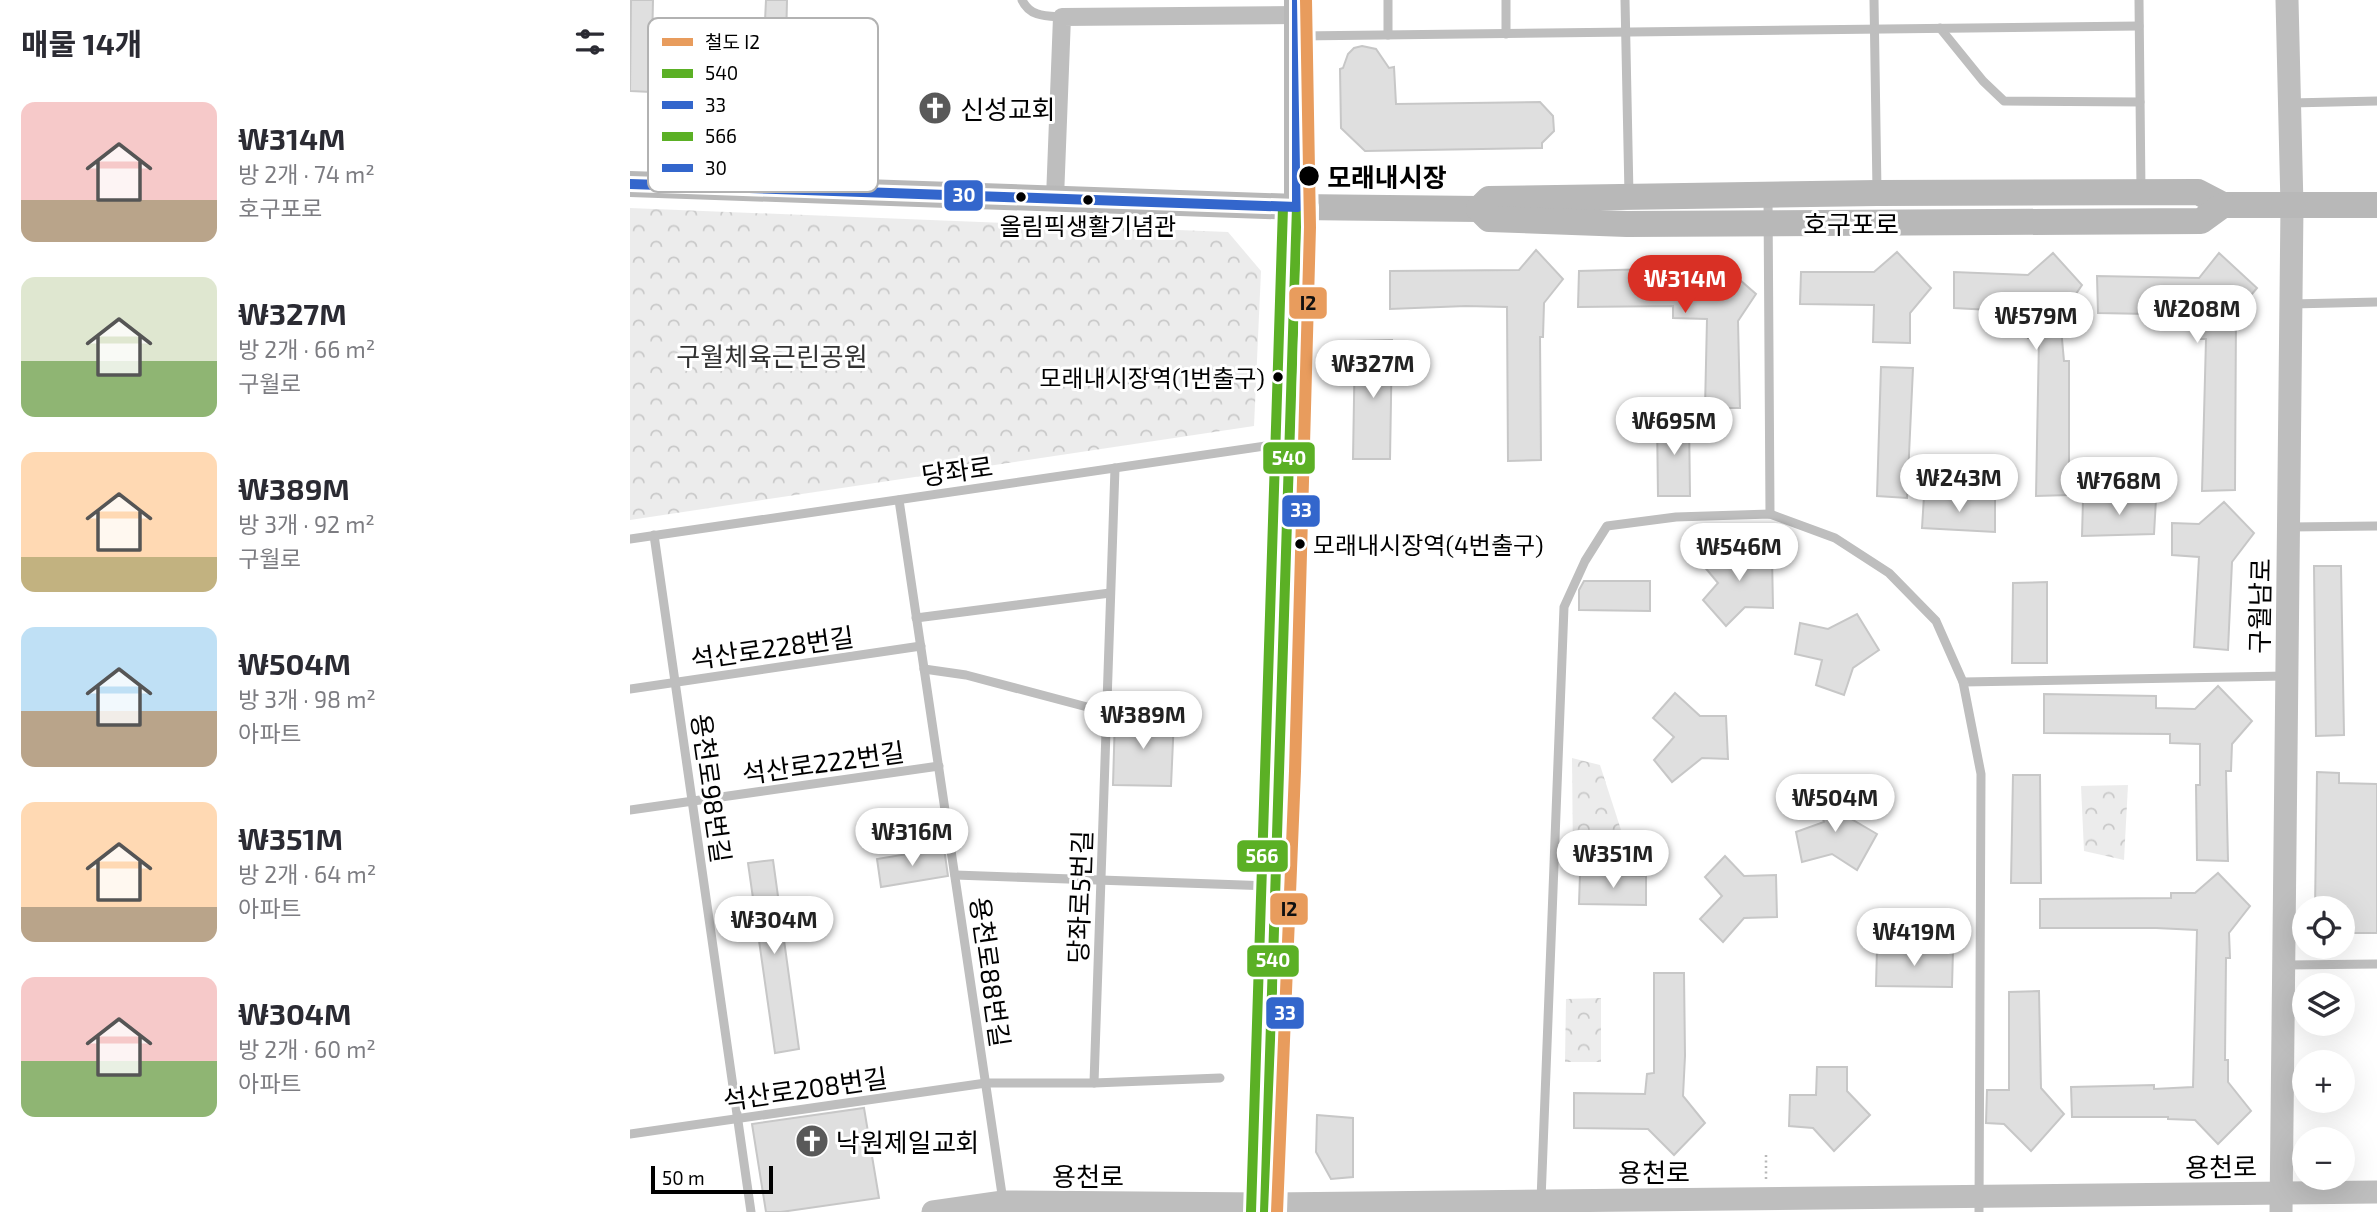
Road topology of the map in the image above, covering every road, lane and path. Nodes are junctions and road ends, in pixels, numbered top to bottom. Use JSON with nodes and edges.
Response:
{"nodes":[{"id":1,"x":1022,"y":0,"type":"edge"},
{"id":2,"x":1388,"y":0,"type":"edge"},
{"id":3,"x":1506,"y":0,"type":"edge"},
{"id":4,"x":1625,"y":0,"type":"edge"},
{"id":5,"x":1874,"y":0,"type":"edge"},
{"id":6,"x":2139,"y":0,"type":"edge"},
{"id":7,"x":2287,"y":0,"type":"edge"},
{"id":8,"x":1120,"y":8,"type":"edge"},
{"id":9,"x":1062,"y":17,"type":"junction"},
{"id":10,"x":1297,"y":17,"type":"edge"},
{"id":11,"x":2139,"y":26,"type":"junction"},
{"id":12,"x":1940,"y":28,"type":"junction"},
{"id":13,"x":1875,"y":29,"type":"junction"},
{"id":14,"x":1626,"y":32,"type":"junction"},
{"id":15,"x":1506,"y":34,"type":"junction"},
{"id":16,"x":1388,"y":35,"type":"junction"},
{"id":17,"x":2377,"y":101,"type":"edge"},
{"id":18,"x":2140,"y":102,"type":"junction"},
{"id":19,"x":2289,"y":103,"type":"junction"},
{"id":20,"x":630,"y":184,"type":"edge"},
{"id":21,"x":648,"y":185,"type":"edge"},
{"id":22,"x":873,"y":192,"type":"edge"},
{"id":23,"x":1877,"y":193,"type":"junction"},
{"id":24,"x":2141,"y":193,"type":"junction"},
{"id":25,"x":1768,"y":195,"type":"junction"},
{"id":26,"x":1629,"y":197,"type":"junction"},
{"id":27,"x":1055,"y":198,"type":"junction"},
{"id":28,"x":2223,"y":205,"type":"junction"},
{"id":29,"x":2377,"y":205,"type":"edge"},
{"id":30,"x":2292,"y":206,"type":"junction"},
{"id":31,"x":1297,"y":207,"type":"junction"},
{"id":32,"x":1479,"y":209,"type":"junction"},
{"id":33,"x":1768,"y":223,"type":"junction"},
{"id":34,"x":2377,"y":302,"type":"edge"},
{"id":35,"x":2291,"y":304,"type":"junction"},
{"id":36,"x":1289,"y":442,"type":"junction"},
{"id":37,"x":1115,"y":468,"type":"junction"},
{"id":38,"x":898,"y":500,"type":"junction"},
{"id":39,"x":1770,"y":514,"type":"junction"},
{"id":40,"x":2377,"y":526,"type":"edge"},
{"id":41,"x":2288,"y":527,"type":"junction"},
{"id":42,"x":654,"y":535,"type":"junction"},
{"id":43,"x":630,"y":539,"type":"edge"},
{"id":44,"x":1110,"y":593,"type":"junction"},
{"id":45,"x":916,"y":618,"type":"junction"},
{"id":46,"x":921,"y":646,"type":"junction"},
{"id":47,"x":924,"y":669,"type":"junction"},
{"id":48,"x":2287,"y":676,"type":"junction"},
{"id":49,"x":676,"y":682,"type":"junction"},
{"id":50,"x":1963,"y":682,"type":"junction"},
{"id":51,"x":630,"y":689,"type":"edge"},
{"id":52,"x":1106,"y":712,"type":"junction"},
{"id":53,"x":939,"y":766,"type":"junction"},
{"id":54,"x":692,"y":802,"type":"junction"},
{"id":55,"x":630,"y":810,"type":"edge"},
{"id":56,"x":955,"y":875,"type":"junction"},
{"id":57,"x":1101,"y":880,"type":"junction"},
{"id":58,"x":1275,"y":886,"type":"junction"},
{"id":59,"x":2377,"y":964,"type":"edge"},
{"id":60,"x":2283,"y":965,"type":"junction"},
{"id":61,"x":1220,"y":1078,"type":"dead end"},
{"id":62,"x":986,"y":1083,"type":"junction"},
{"id":63,"x":1094,"y":1083,"type":"junction"},
{"id":64,"x":738,"y":1119,"type":"junction"},
{"id":65,"x":630,"y":1134,"type":"edge"},
{"id":66,"x":2377,"y":1192,"type":"edge"},
{"id":67,"x":2281,"y":1203,"type":"edge"},
{"id":68,"x":1979,"y":1204,"type":"edge"},
{"id":69,"x":1541,"y":1206,"type":"edge"},
{"id":70,"x":1004,"y":1207,"type":"edge"},
{"id":71,"x":1265,"y":1208,"type":"edge"},
{"id":72,"x":751,"y":1212,"type":"edge"},
{"id":73,"x":933,"y":1212,"type":"edge"}],
"edges":[{"from":1,"to":9,"type":"lane"},
{"from":2,"to":16,"type":"lane"},
{"from":3,"to":15,"type":"lane"},
{"from":4,"to":14,"type":"lane"},
{"from":5,"to":13,"type":"lane"},
{"from":6,"to":11,"type":"lane"},
{"from":7,"to":19,"type":"street","name":"구월남로"},
{"from":8,"to":9,"type":"street"},
{"from":8,"to":10,"type":"street"},
{"from":9,"to":27,"type":"street"},
{"from":10,"to":16,"type":"lane"},
{"from":10,"to":31,"type":"main road"},
{"from":11,"to":12,"type":"lane"},
{"from":11,"to":18,"type":"lane"},
{"from":12,"to":13,"type":"lane"},
{"from":12,"to":18,"type":"lane"},
{"from":13,"to":14,"type":"lane"},
{"from":13,"to":23,"type":"lane"},
{"from":14,"to":15,"type":"lane"},
{"from":14,"to":26,"type":"lane"},
{"from":15,"to":16,"type":"lane"},
{"from":17,"to":19,"type":"lane"},
{"from":18,"to":24,"type":"lane"},
{"from":19,"to":30,"type":"street","name":"구월남로"},
{"from":20,"to":21,"type":"main road","name":"호구포로"},
{"from":22,"to":27,"type":"main road","name":"호구포로"},
{"from":23,"to":24,"type":"main road","name":"호구포로"},
{"from":23,"to":25,"type":"main road","name":"호구포로"},
{"from":24,"to":28,"type":"main road","name":"호구포로"},
{"from":25,"to":26,"type":"main road","name":"호구포로"},
{"from":25,"to":33,"type":"lane"},
{"from":26,"to":32,"type":"main road","name":"호구포로"},
{"from":27,"to":31,"type":"main road","name":"호구포로"},
{"from":28,"to":30,"type":"main road","name":"호구포로"},
{"from":28,"to":33,"type":"main road","name":"호구포로"},
{"from":29,"to":30,"type":"main road","name":"호구포로"},
{"from":30,"to":35,"type":"street","name":"구월남로"},
{"from":31,"to":32,"type":"main road","name":"호구포로"},
{"from":31,"to":36,"type":"main road"},
{"from":32,"to":33,"type":"main road","name":"호구포로"},
{"from":33,"to":39,"type":"lane"},
{"from":34,"to":35,"type":"lane"},
{"from":35,"to":41,"type":"street","name":"구월남로"},
{"from":36,"to":37,"type":"lane","name":"당좌로"},
{"from":36,"to":58,"type":"main road"},
{"from":37,"to":38,"type":"lane","name":"당좌로"},
{"from":37,"to":44,"type":"lane","name":"당좌로5번길"},
{"from":38,"to":42,"type":"lane","name":"당좌로"},
{"from":38,"to":45,"type":"lane","name":"용천로88번길"},
{"from":39,"to":50,"type":"lane"},
{"from":39,"to":69,"type":"lane"},
{"from":40,"to":41,"type":"lane"},
{"from":41,"to":48,"type":"street","name":"구월남로"},
{"from":42,"to":43,"type":"lane","name":"당좌로"},
{"from":42,"to":49,"type":"lane","name":"용천로98번길"},
{"from":44,"to":45,"type":"lane"},
{"from":44,"to":52,"type":"lane","name":"당좌로5번길"},
{"from":45,"to":46,"type":"lane","name":"용천로88번길"},
{"from":46,"to":47,"type":"lane","name":"용천로88번길"},
{"from":46,"to":49,"type":"lane","name":"석산로228번길"},
{"from":47,"to":52,"type":"lane"},
{"from":47,"to":53,"type":"lane","name":"용천로88번길"},
{"from":48,"to":50,"type":"lane"},
{"from":48,"to":60,"type":"street","name":"구월남로"},
{"from":49,"to":51,"type":"lane","name":"석산로228번길"},
{"from":49,"to":54,"type":"lane","name":"용천로98번길"},
{"from":50,"to":68,"type":"lane"},
{"from":52,"to":57,"type":"lane","name":"당좌로5번길"},
{"from":53,"to":54,"type":"lane","name":"석산로222번길"},
{"from":53,"to":56,"type":"lane","name":"용천로88번길"},
{"from":54,"to":55,"type":"lane","name":"석산로222번길"},
{"from":54,"to":64,"type":"lane","name":"용천로98번길"},
{"from":56,"to":57,"type":"lane"},
{"from":56,"to":62,"type":"lane","name":"용천로88번길"},
{"from":57,"to":58,"type":"lane"},
{"from":57,"to":63,"type":"lane","name":"당좌로5번길"},
{"from":58,"to":71,"type":"main road"},
{"from":59,"to":60,"type":"lane"},
{"from":60,"to":67,"type":"street","name":"구월남로"},
{"from":61,"to":63,"type":"lane","name":"석산로208번길"},
{"from":62,"to":63,"type":"lane","name":"석산로208번길"},
{"from":62,"to":64,"type":"lane","name":"석산로208번길"},
{"from":62,"to":70,"type":"lane","name":"용천로88번길"},
{"from":64,"to":65,"type":"lane","name":"석산로208번길"},
{"from":64,"to":72,"type":"lane","name":"용천로98번길"},
{"from":66,"to":67,"type":"street","name":"용천로"},
{"from":67,"to":68,"type":"street","name":"용천로"},
{"from":68,"to":69,"type":"street","name":"용천로"},
{"from":69,"to":71,"type":"street","name":"용천로"},
{"from":70,"to":71,"type":"street","name":"용천로"},
{"from":70,"to":73,"type":"street","name":"용천로"}]}
